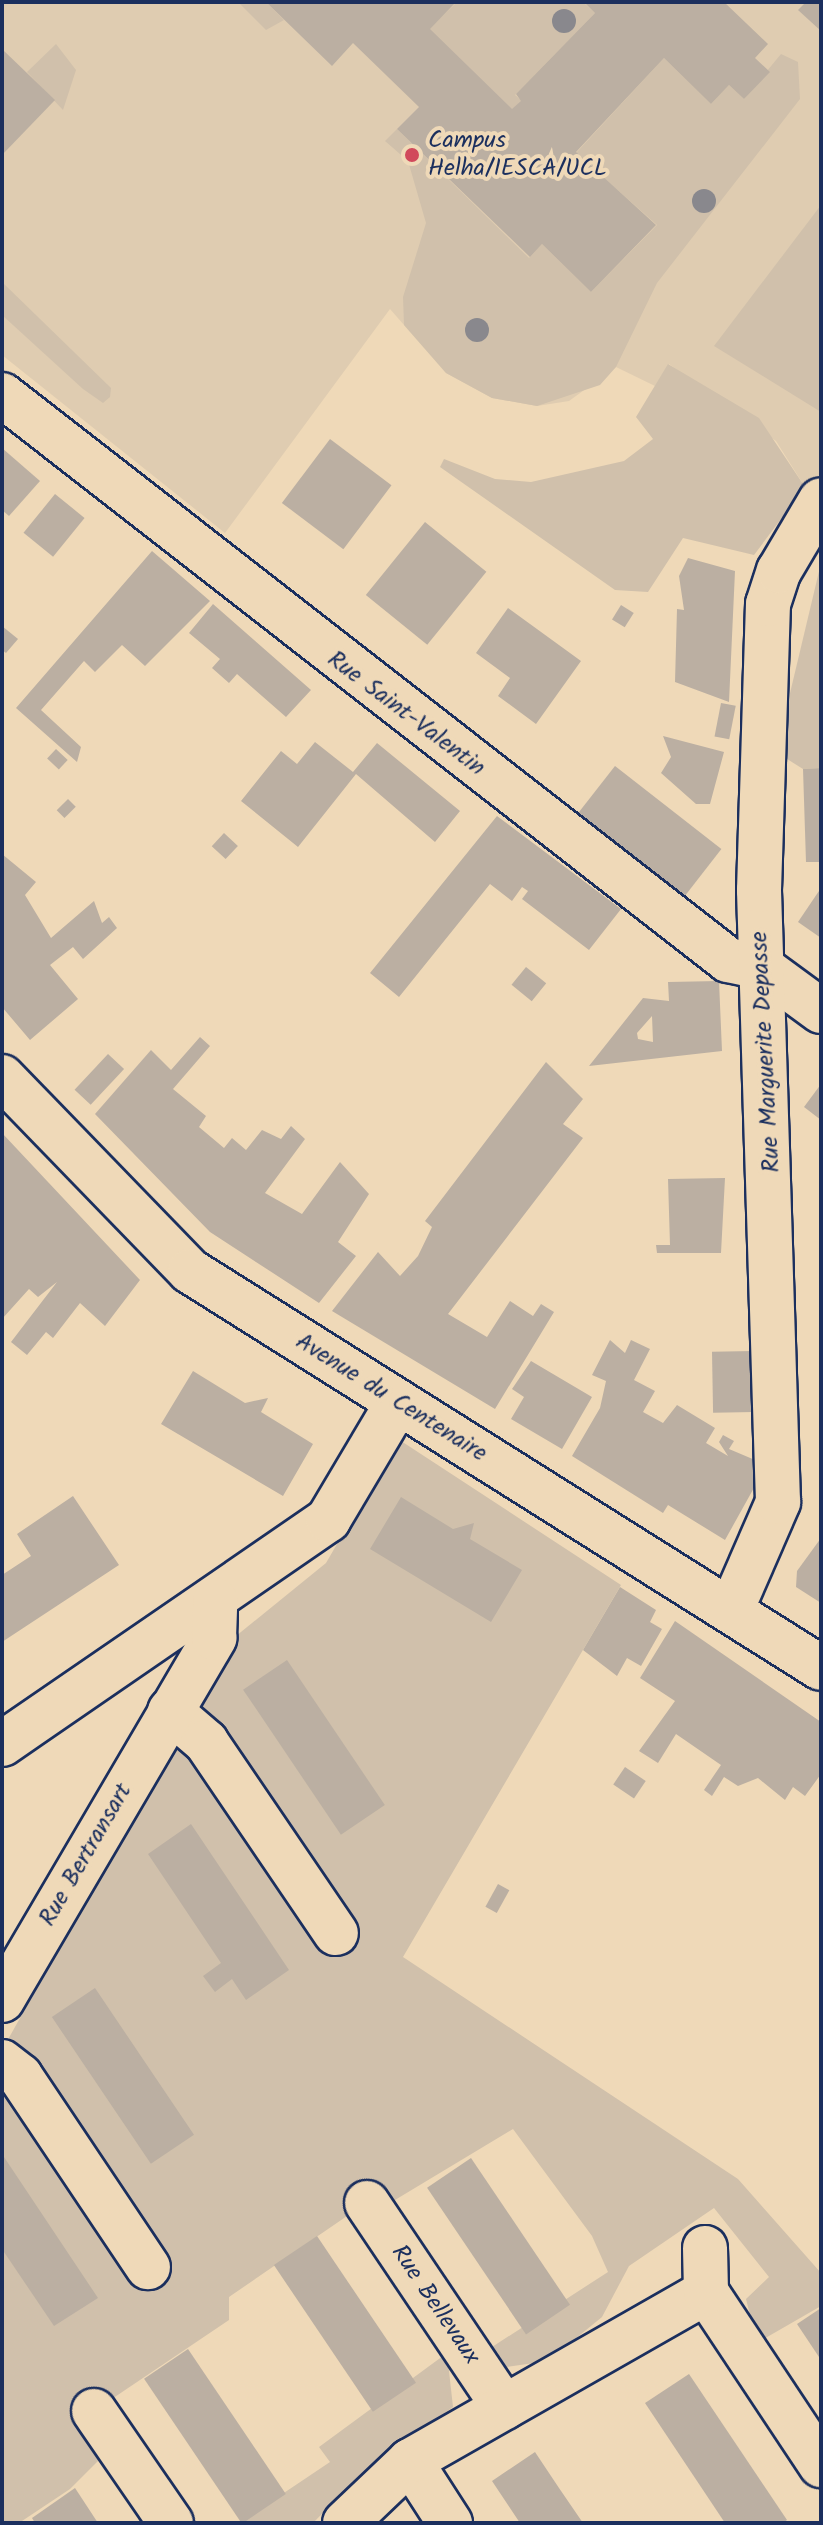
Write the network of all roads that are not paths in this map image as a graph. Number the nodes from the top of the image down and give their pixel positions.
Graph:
1 (2, 395) edge
2 (821, 500) edge
3 (761, 967) junction
4 (821, 1011) edge
5 (2, 1077) edge
6 (398, 1402) junction
7 (215, 1600) junction
8 (732, 1608) junction
9 (821, 1668) edge
10 (170, 1711) junction
11 (2, 1744) edge
12 (336, 1933) dead end
13 (2, 2000) edge
14 (2, 2062) edge
15 (367, 2203) dead end
16 (705, 2248) dead end
17 (148, 2267) dead end
18 (706, 2292) junction
19 (504, 2407) junction
20 (94, 2411) dead end
21 (410, 2461) junction
22 (821, 2465) edge
23 (171, 2523) edge
24 (345, 2523) edge
25 (450, 2523) edge

1 - 3 street, Rue Saint-Valentin
2 - 3 street, Rue Marguerite Depasse
3 - 4 street, Rue Saint-Valentin
3 - 8 street, Rue Marguerite Depasse
5 - 6 street, Avenue du Centenaire
6 - 7 street
6 - 8 street, Avenue du Centenaire
7 - 10 street, Rue Bertransart
7 - 11 street
8 - 9 street, Avenue du Centenaire
10 - 12 street
10 - 13 street, Rue Bertransart
14 - 17 street
15 - 19 street, Rue Bellevaux
16 - 18 street
18 - 19 street
18 - 22 street
19 - 21 street
20 - 23 street
21 - 24 street
21 - 25 street

